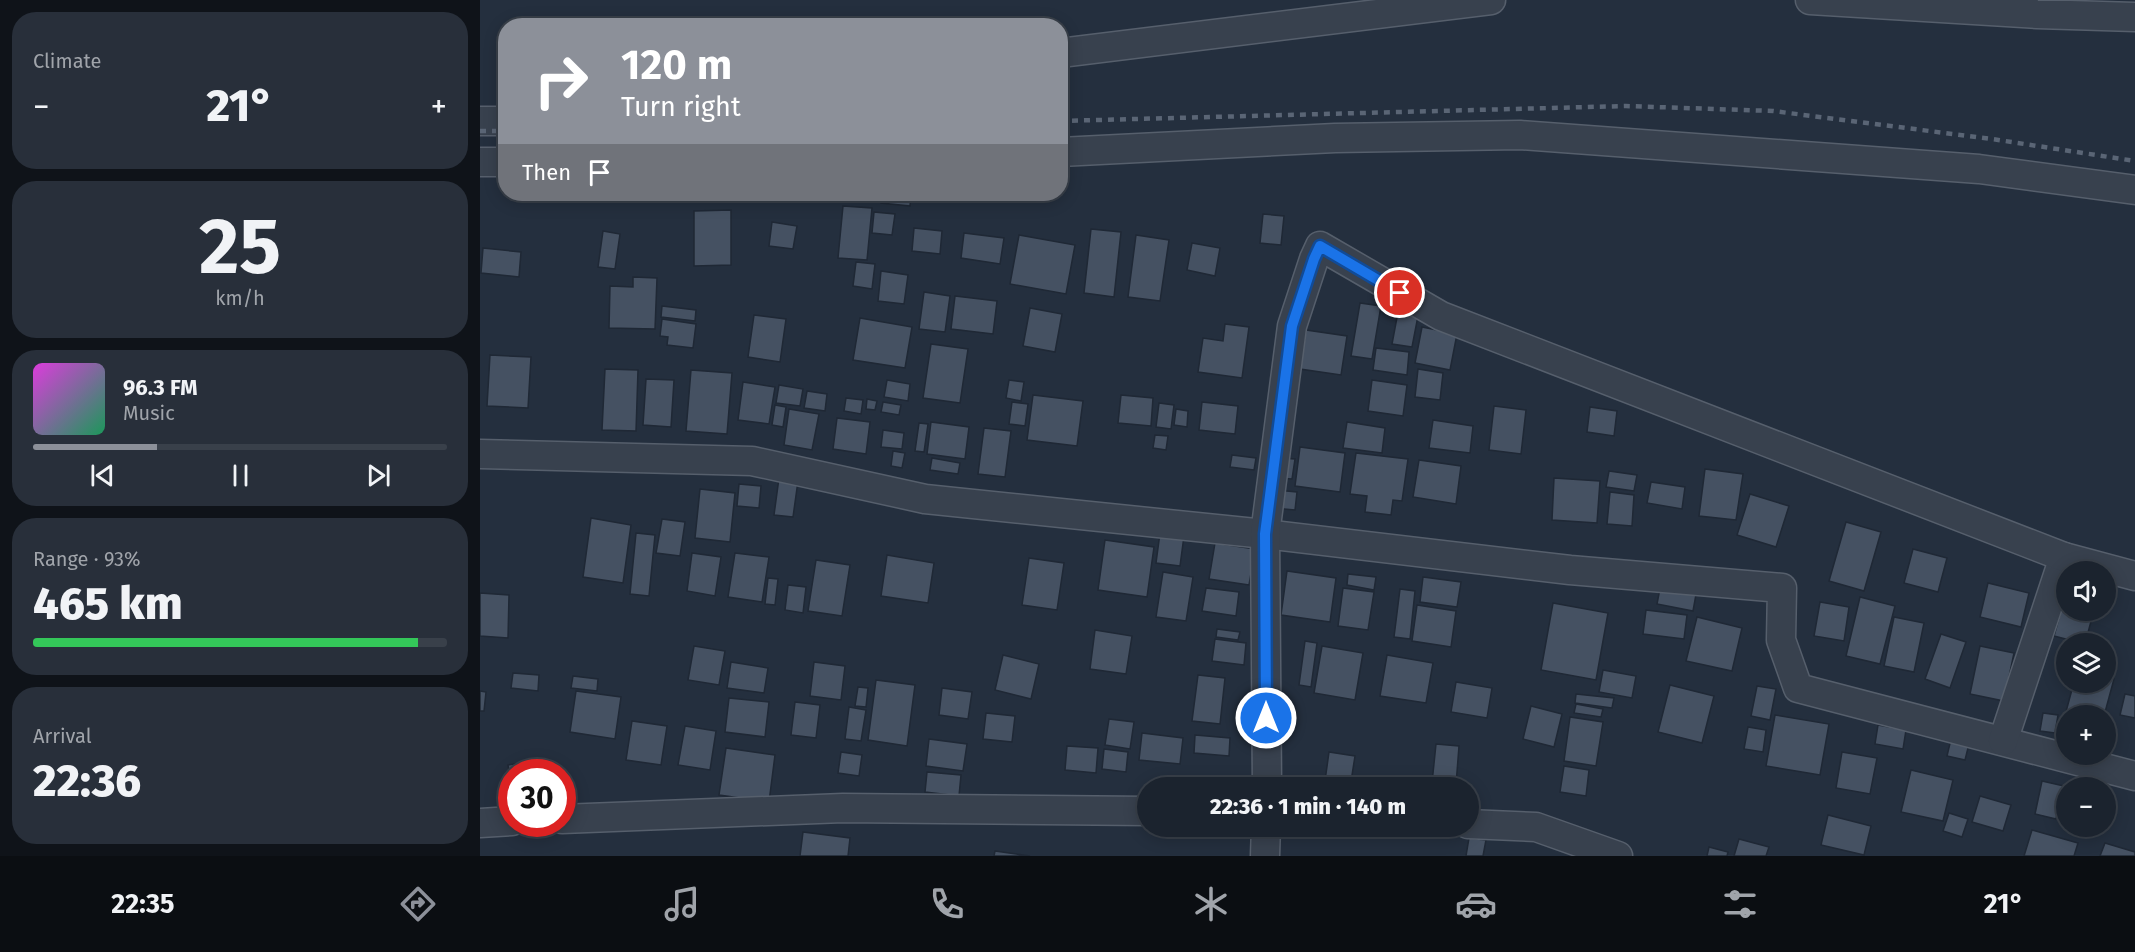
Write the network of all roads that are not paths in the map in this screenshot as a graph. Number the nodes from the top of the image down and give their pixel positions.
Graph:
1 (1491, 0) edge
2 (1809, 0) edge
3 (2135, 17) edge
4 (1068, 52) edge
5 (480, 121) edge
6 (498, 121) edge
7 (1068, 152) edge
8 (480, 162) edge
9 (498, 162) edge
10 (2135, 190) edge
11 (480, 454) edge
12 (1265, 534) junction
13 (2064, 557) junction
14 (2135, 576) edge
15 (2003, 741) junction
16 (2135, 776) edge
17 (1267, 777) edge
18 (1137, 811) edge
19 (576, 818) edge
20 (498, 822) edge
21 (480, 823) edge
22 (1479, 824) edge
23 (1265, 837) edge
24 (1264, 856) edge
25 (1618, 856) edge

1 - 4 street
2 - 3 street
5 - 6 street
7 - 10 street
8 - 9 street
11 - 12 street
12 - 13 street
12 - 15 street
12 - 17 street
13 - 14 street
13 - 15 street
15 - 16 street
18 - 19 street
20 - 21 street
22 - 25 street
23 - 24 street

